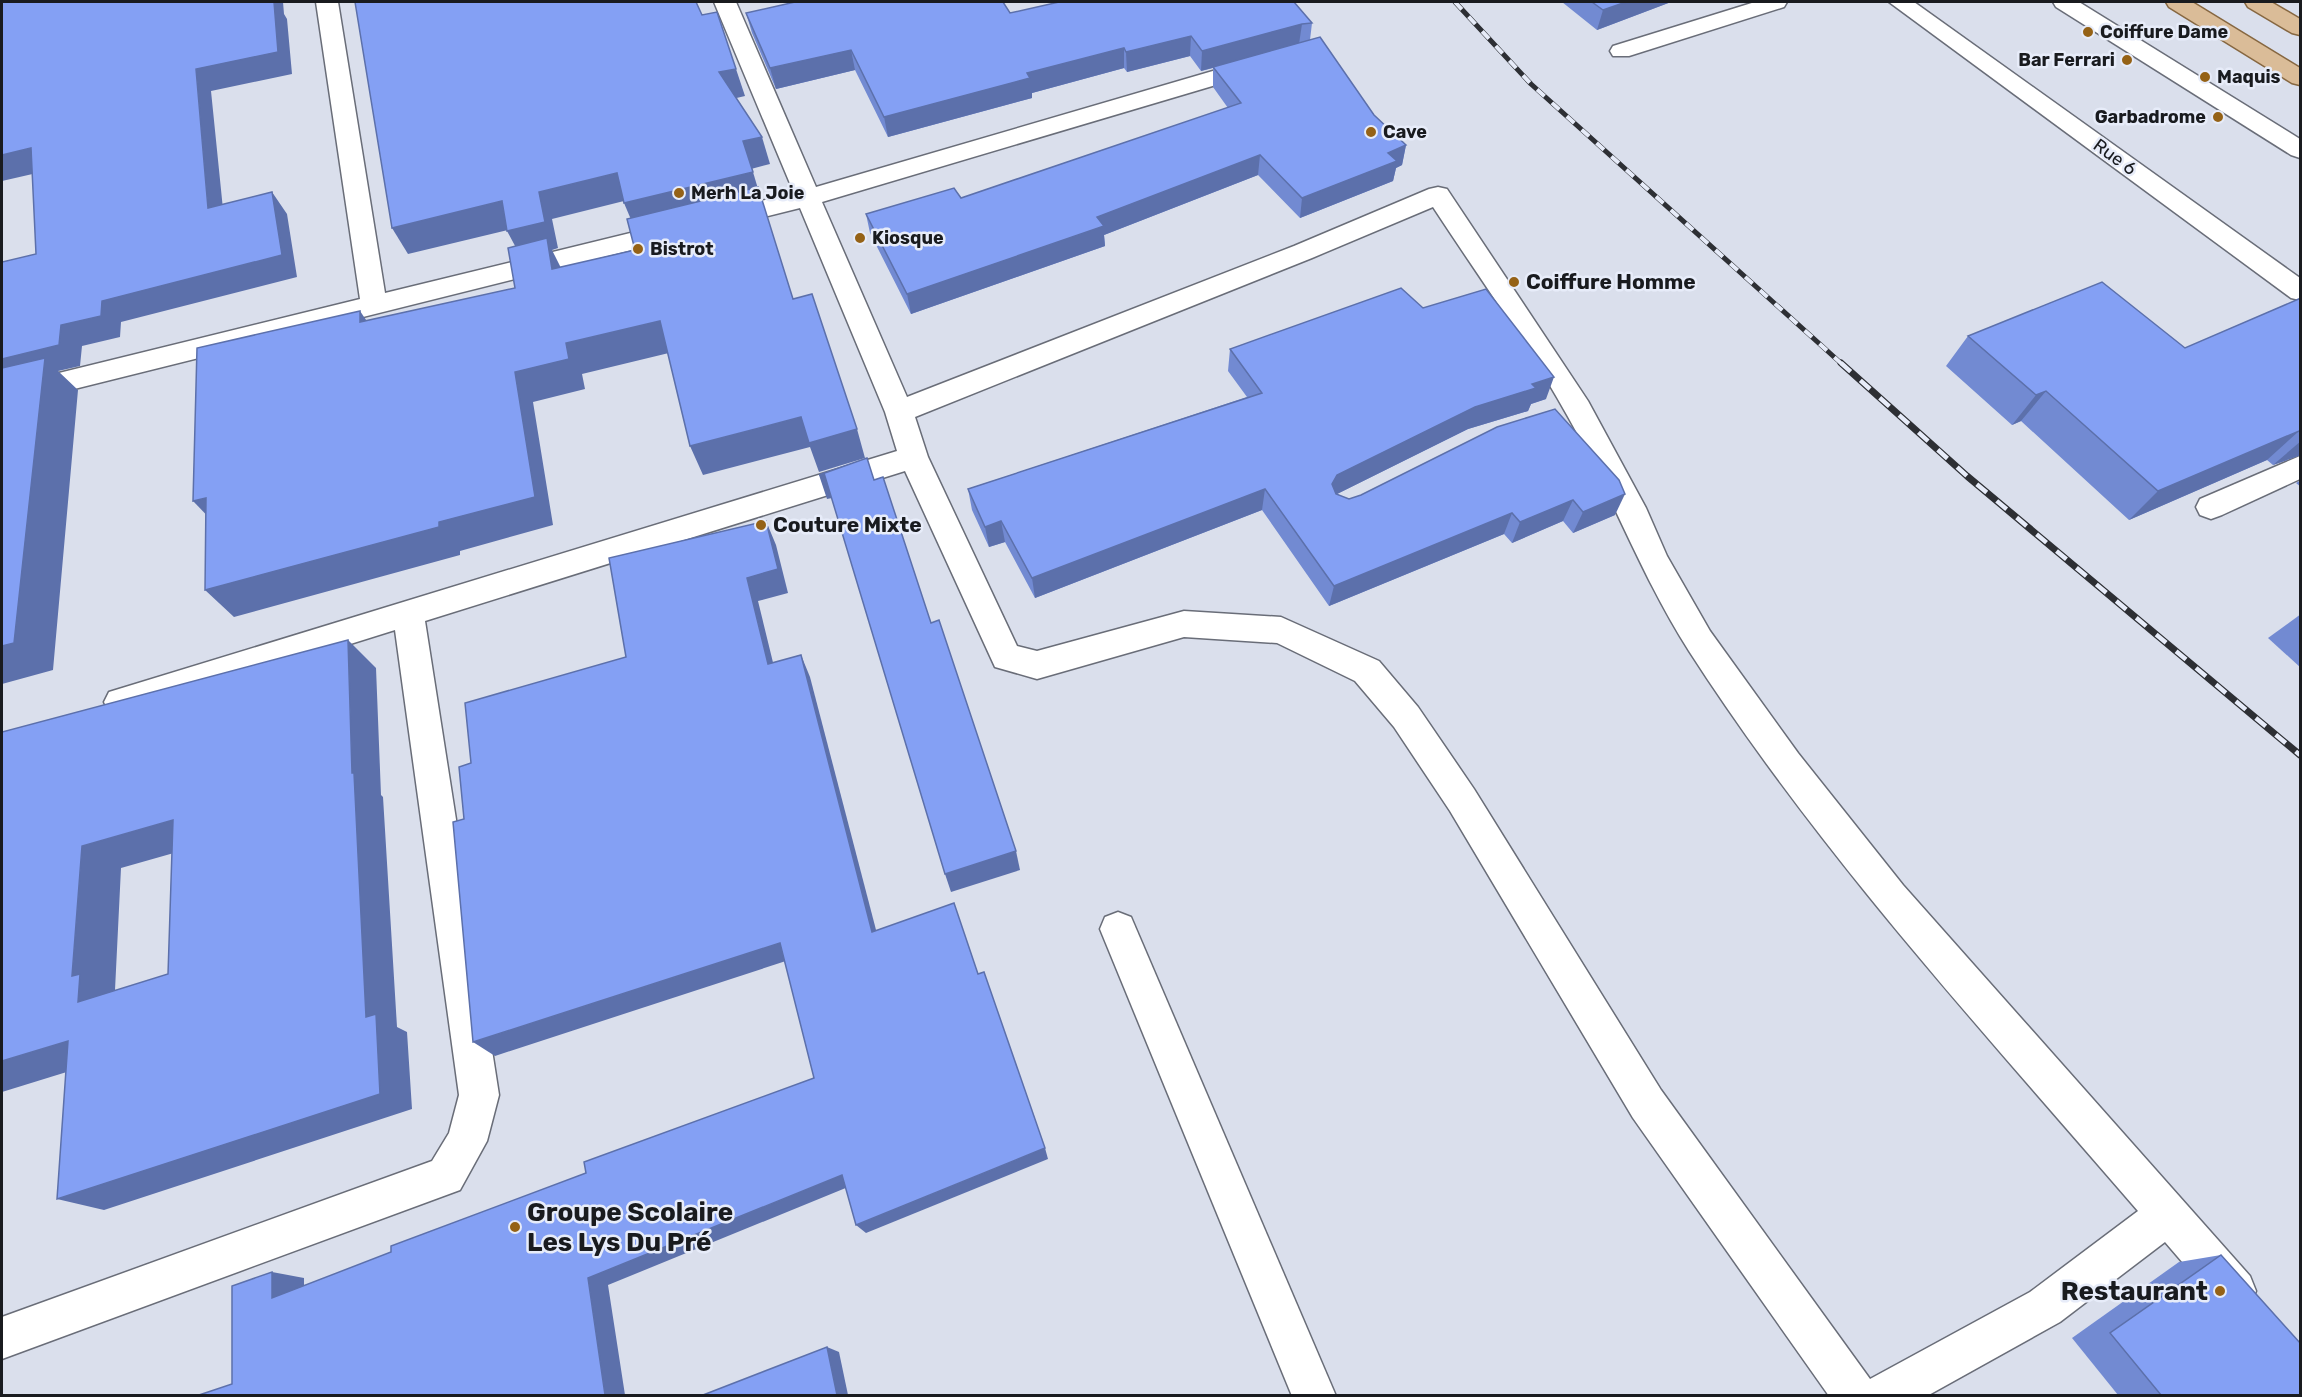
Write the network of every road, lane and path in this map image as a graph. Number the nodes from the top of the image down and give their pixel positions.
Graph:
1 (327, 2) edge
2 (725, 2) edge
3 (1776, 2) edge
4 (1900, 2) edge
5 (2064, 2) edge
6 (2177, 2) edge
7 (2256, 2) edge
8 (2301, 28) edge
9 (1621, 51) dead end
10 (1275, 61) edge
11 (2301, 78) edge
12 (2301, 150) edge
13 (807, 198) junction
14 (2301, 291) edge
15 (374, 305) junction
16 (2, 397) edge
17 (898, 412) junction
18 (913, 457) junction
19 (2301, 467) edge
20 (2211, 507) dead end
21 (408, 613) junction
22 (92, 711) edge
23 (1118, 929) dead end
24 (2166, 1215) junction
25 (2253, 1311) edge
26 (2, 1338) edge
27 (1314, 1395) edge
28 (1856, 1395) edge
29 (1882, 1395) edge

1 - 15 street
2 - 13 street
3 - 9 street
4 - 14 street, Rue 6
5 - 12 street
6 - 11 main road
7 - 8 main road
10 - 13 street
13 - 15 street
13 - 17 street
15 - 16 street
17 - 18 street
17 - 24 street
18 - 21 street
18 - 28 street
19 - 20 street
21 - 22 street
21 - 26 street
23 - 27 street
24 - 25 street
24 - 29 street

